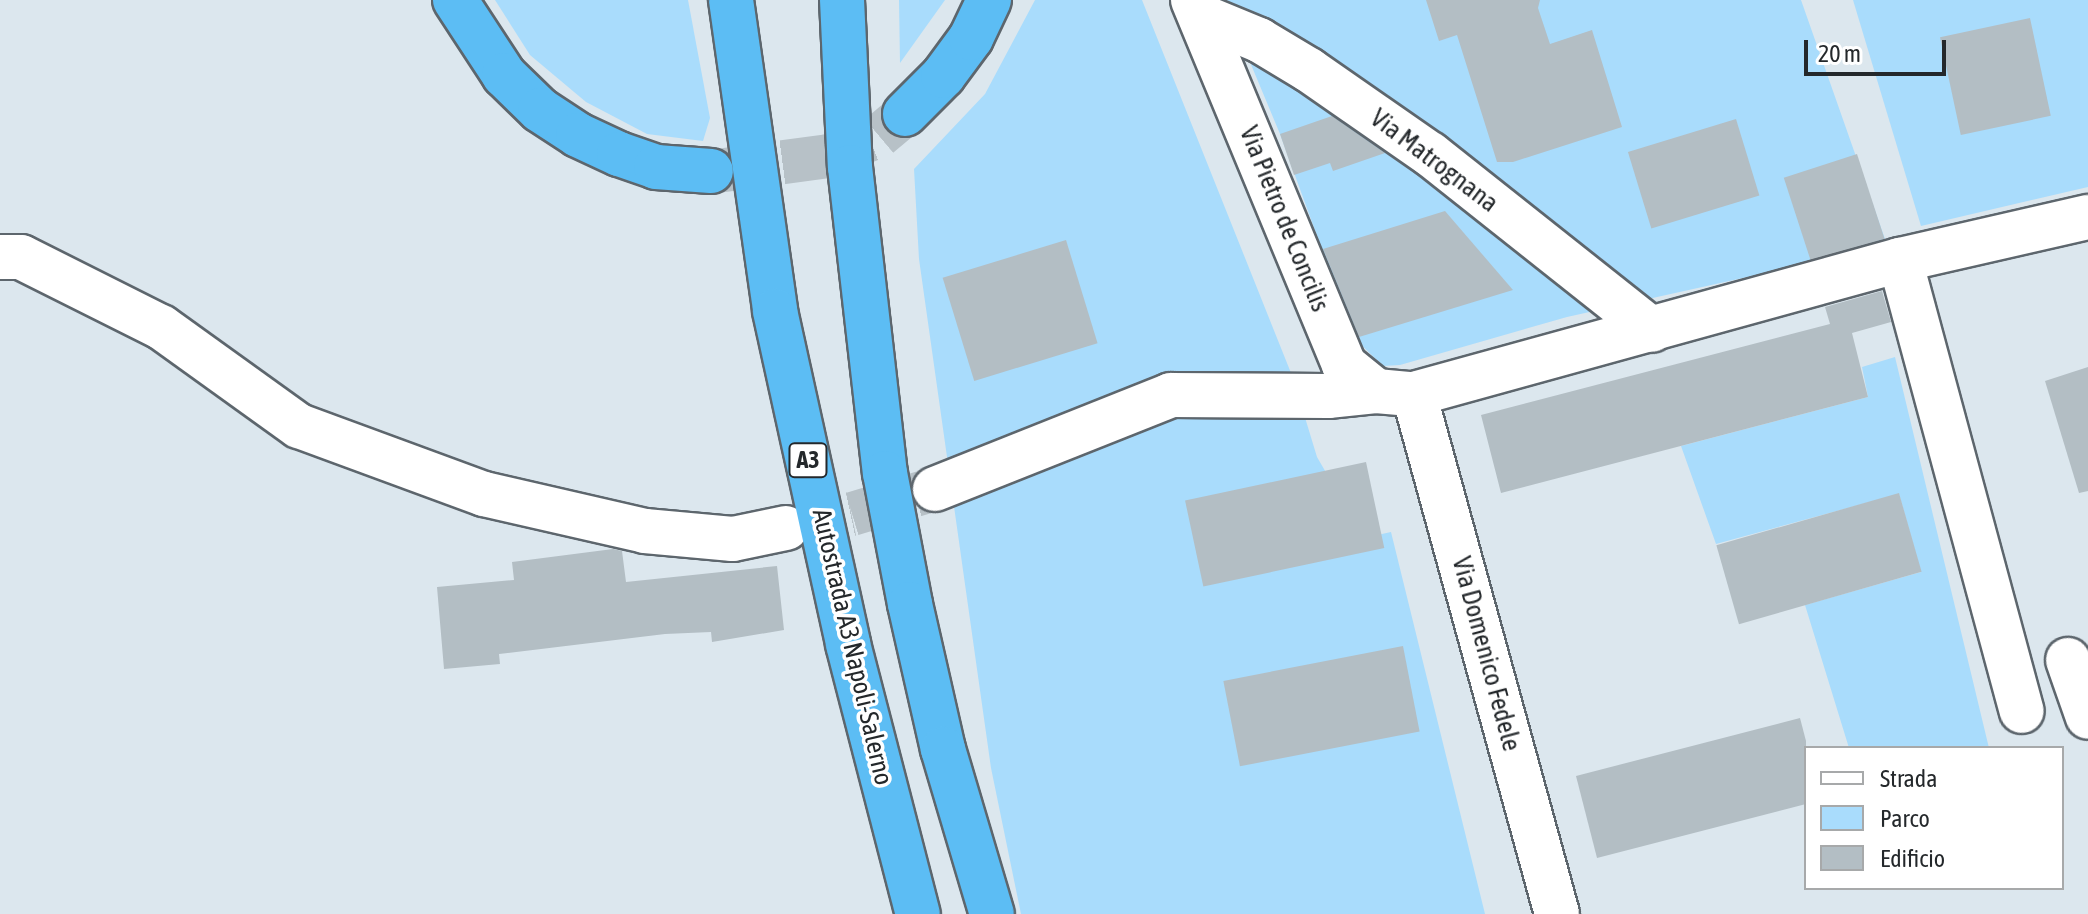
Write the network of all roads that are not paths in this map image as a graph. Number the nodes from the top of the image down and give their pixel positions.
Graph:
1 (455, 0) edge
2 (731, 0) edge
3 (842, 0) edge
4 (989, 0) edge
5 (1197, 8) edge
6 (905, 114) tunnel mouth
7 (711, 171) tunnel mouth
8 (2088, 217) edge
9 (0, 257) edge
10 (1900, 260) junction
11 (1652, 330) junction
12 (1395, 393) junction
13 (935, 489) tunnel mouth
14 (786, 528) tunnel mouth
15 (2068, 660) dead end
16 (2022, 711) dead end
17 (2088, 717) edge
18 (918, 914) edge
19 (992, 914) edge
20 (1557, 914) edge

1 - 7 highway
2 - 18 highway, Autostrada A3 Napoli-Salerno / A3
3 - 19 highway
4 - 6 highway
5 - 11 street, Via Matrognana
5 - 12 street, Via Pietro de Concilis
8 - 10 street
9 - 14 street
10 - 11 street
10 - 16 street
11 - 12 street
12 - 13 street
12 - 20 street, Via Domenico Fedele
15 - 17 street

